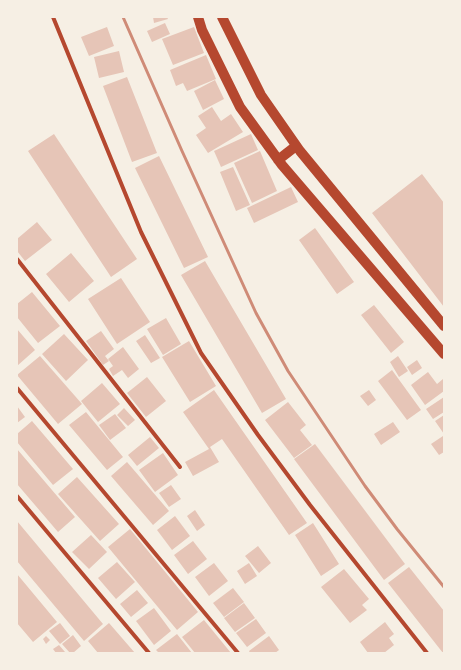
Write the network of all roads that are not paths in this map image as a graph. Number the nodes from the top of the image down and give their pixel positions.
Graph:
1 (53, 17) edge
2 (198, 17) edge
3 (222, 17) edge
4 (296, 146) junction
5 (278, 160) junction
6 (17, 259) edge
7 (444, 326) edge
8 (443, 351) edge
9 (17, 388) edge
10 (180, 467) dead end
11 (17, 496) edge
12 (149, 653) edge
13 (238, 653) edge
14 (427, 653) edge

1 - 14 street
2 - 5 main road
3 - 4 main road
4 - 5 main road
4 - 7 main road
5 - 8 main road
6 - 10 street
9 - 13 street
11 - 12 street

